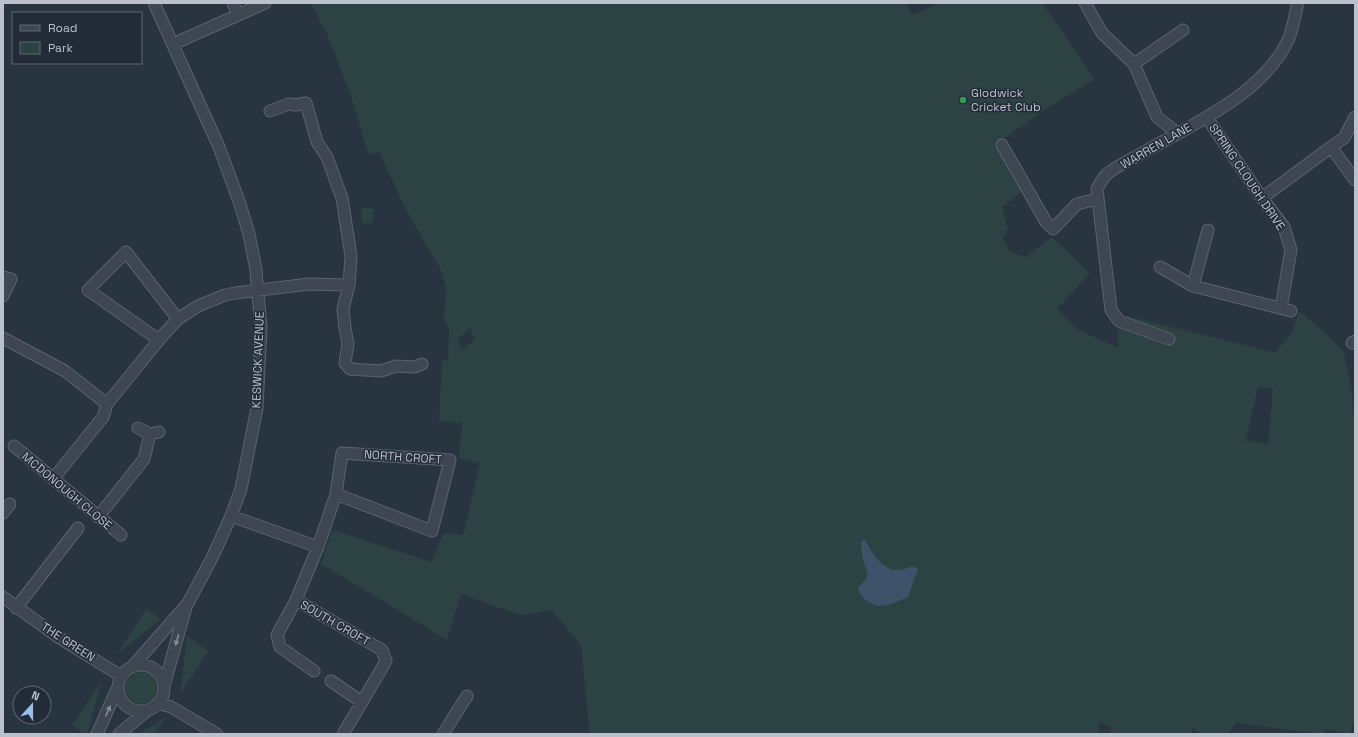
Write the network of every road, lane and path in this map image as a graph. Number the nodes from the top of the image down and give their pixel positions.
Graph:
1 (154, 3) edge
2 (233, 3) edge
3 (265, 3) edge
4 (1085, 3) edge
5 (1298, 3) edge
6 (238, 15) junction
7 (1183, 30) dead end
8 (173, 44) junction
9 (1134, 64) junction
10 (270, 111) dead end
11 (1355, 117) edge
12 (1207, 118) junction
13 (1177, 133) junction
14 (1002, 145) dead end
15 (1331, 147) junction
16 (1355, 180) edge
17 (1262, 198) junction
18 (1097, 199) junction
19 (1208, 230) dead end
20 (1160, 267) dead end
21 (3, 277) edge
22 (349, 285) junction
23 (1193, 286) junction
24 (258, 291) junction
25 (3, 296) edge
26 (178, 319) junction
27 (3, 338) edge
28 (1169, 339) dead end
29 (159, 340) junction
30 (422, 364) dead end
31 (107, 404) junction
32 (138, 428) dead end
33 (14, 446) dead end
34 (53, 479) junction
35 (336, 494) junction
36 (98, 516) junction
37 (231, 516) junction
38 (78, 528) dead end
39 (121, 535) dead end
40 (318, 547) junction
41 (3, 597) edge
42 (296, 600) junction
43 (188, 603) junction
44 (16, 608) junction
45 (132, 667) junction
46 (314, 671) dead end
47 (121, 676) junction
48 (331, 681) dead end
49 (164, 686) junction
50 (118, 687) junction
51 (466, 696) dead end
52 (362, 702) junction
53 (158, 703) junction
54 (149, 710) junction
55 (98, 734) edge
56 (119, 734) edge
57 (217, 734) edge
58 (343, 734) edge
59 (443, 734) edge

1 - 8 street, KESWICK AVENUE
2 - 6 street
3 - 6 street
4 - 9 street
5 - 12 street, WARREN LANE
6 - 8 street
7 - 9 street
8 - 24 street, KESWICK AVENUE
9 - 13 street
10 - 22 street
11 - 15 street
12 - 13 street, WARREN LANE
12 - 17 street, SPRING CLOUGH DRIVE
13 - 18 street, WARREN LANE
14 - 18 street
15 - 16 street
15 - 17 street
17 - 23 street, SPRING CLOUGH DRIVE
18 - 28 street, WARREN LANE
19 - 23 street
20 - 23 street
21 - 25 street
22 - 24 street
22 - 30 street
24 - 26 street
24 - 37 street, KESWICK AVENUE
26 - 29 street
26 - 29 street
27 - 31 street
29 - 31 street
31 - 34 street
32 - 36 street
33 - 34 street, MCDONOUGH CLOSE
34 - 36 street, MCDONOUGH CLOSE
35 - 35 street, NORTH CROFT
35 - 40 street, NORTH CROFT
36 - 39 street, MCDONOUGH CLOSE
37 - 40 street
37 - 43 street, KESWICK AVENUE
38 - 44 street
40 - 42 street, NORTH CROFT
41 - 44 street, THE GREEN
42 - 46 street, SOUTH CROFT
42 - 52 street, SOUTH CROFT
43 - 45 street
43 -> 49 street
44 - 47 street, THE GREEN
45 - 47 street
45 - 49 street
47 - 50 street
48 - 52 street
49 - 53 street
50 - 54 street
55 -> 50 street
51 - 59 street
52 - 58 street, SOUTH CROFT
53 - 54 street
53 - 57 street
54 - 56 street

